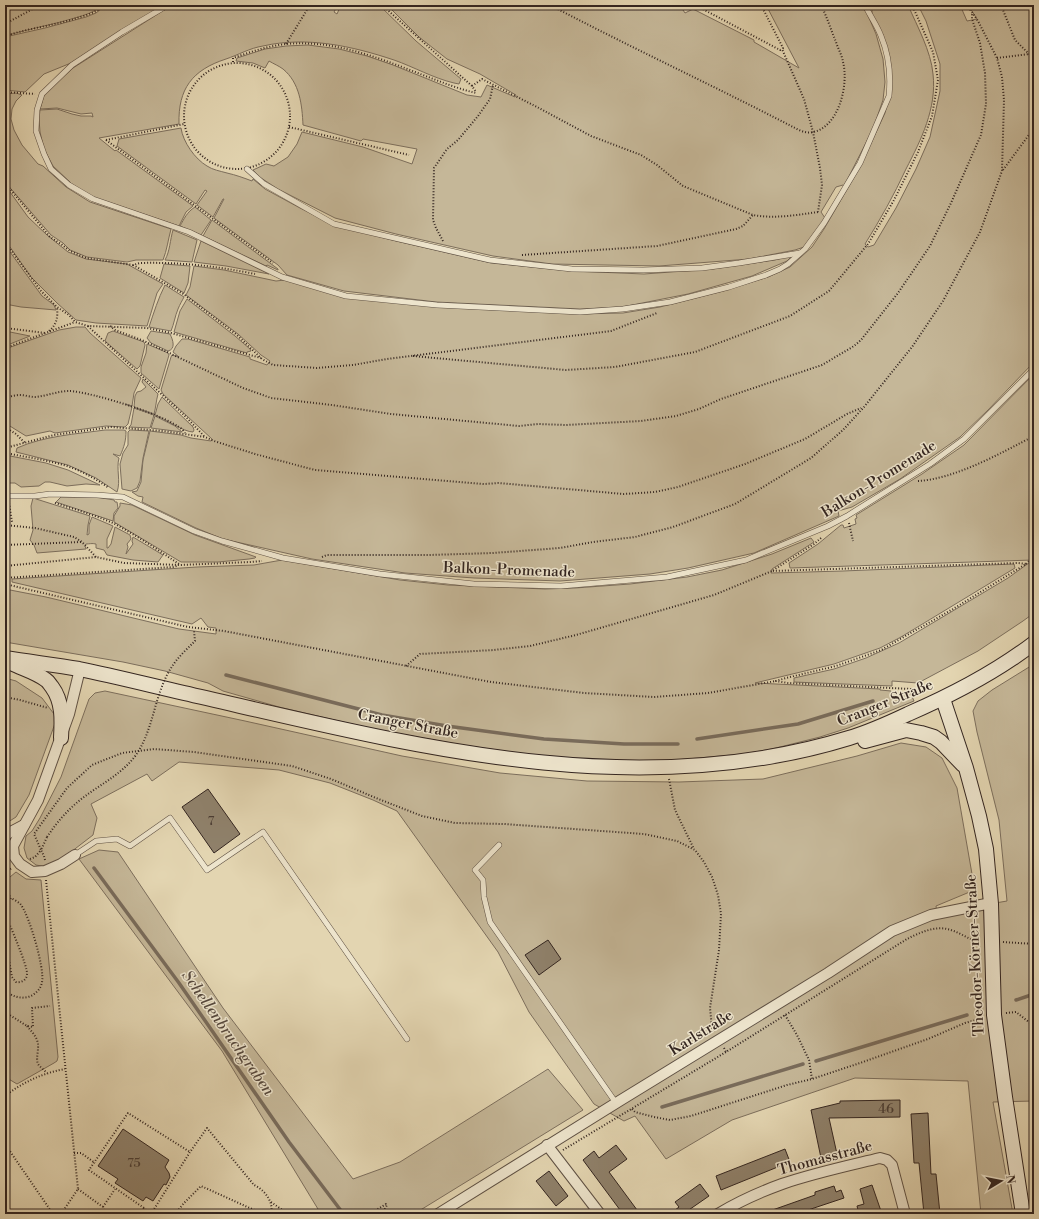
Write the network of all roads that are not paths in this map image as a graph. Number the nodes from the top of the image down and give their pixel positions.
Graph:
1 (168, 5) edge
2 (865, 5) edge
3 (247, 168) road end
4 (800, 253) junction
5 (1034, 369) edge
6 (7, 497) edge
7 (1034, 643) edge
8 (5, 658) edge
9 (5, 661) edge
10 (80, 669) junction
11 (943, 699) junction
12 (61, 738) junction
13 (736, 762) junction
14 (966, 768) junction
15 (24, 825) junction
16 (5, 835) edge
17 (499, 845) dead end
18 (75, 855) joint
19 (991, 903) junction
20 (407, 1039) dead end
21 (616, 1103) junction
22 (547, 1145) junction
23 (438, 1214) edge
24 (600, 1214) edge
25 (718, 1214) edge
26 (905, 1214) edge
27 (1023, 1214) edge

1 - 4 lane
2 - 4 lane
3 - 4 lane
5 - 6 lane, Balkon-Promenade
7 - 11 main road, Cranger Straße
8 - 10 main road, Cranger Straße
9 - 12 main road
10 - 12 street
10 - 13 main road, Cranger Straße
11 - 13 main road, Cranger Straße
11 - 14 main road, Theodor-Körner-Straße
12 - 15 street
13 - 14 main road, Cranger Straße
14 - 19 main road, Theodor-Körner-Straße
15 - 16 street
15 - 18 street
17 - 21 lane
18 - 20 lane
19 - 21 street, Karlstraße
19 - 27 main road, Theodor-Körner-Straße
21 - 22 street, Karlstraße
22 - 23 street, Karlstraße
22 - 24 street
25 - 26 street, Thomasstraße

